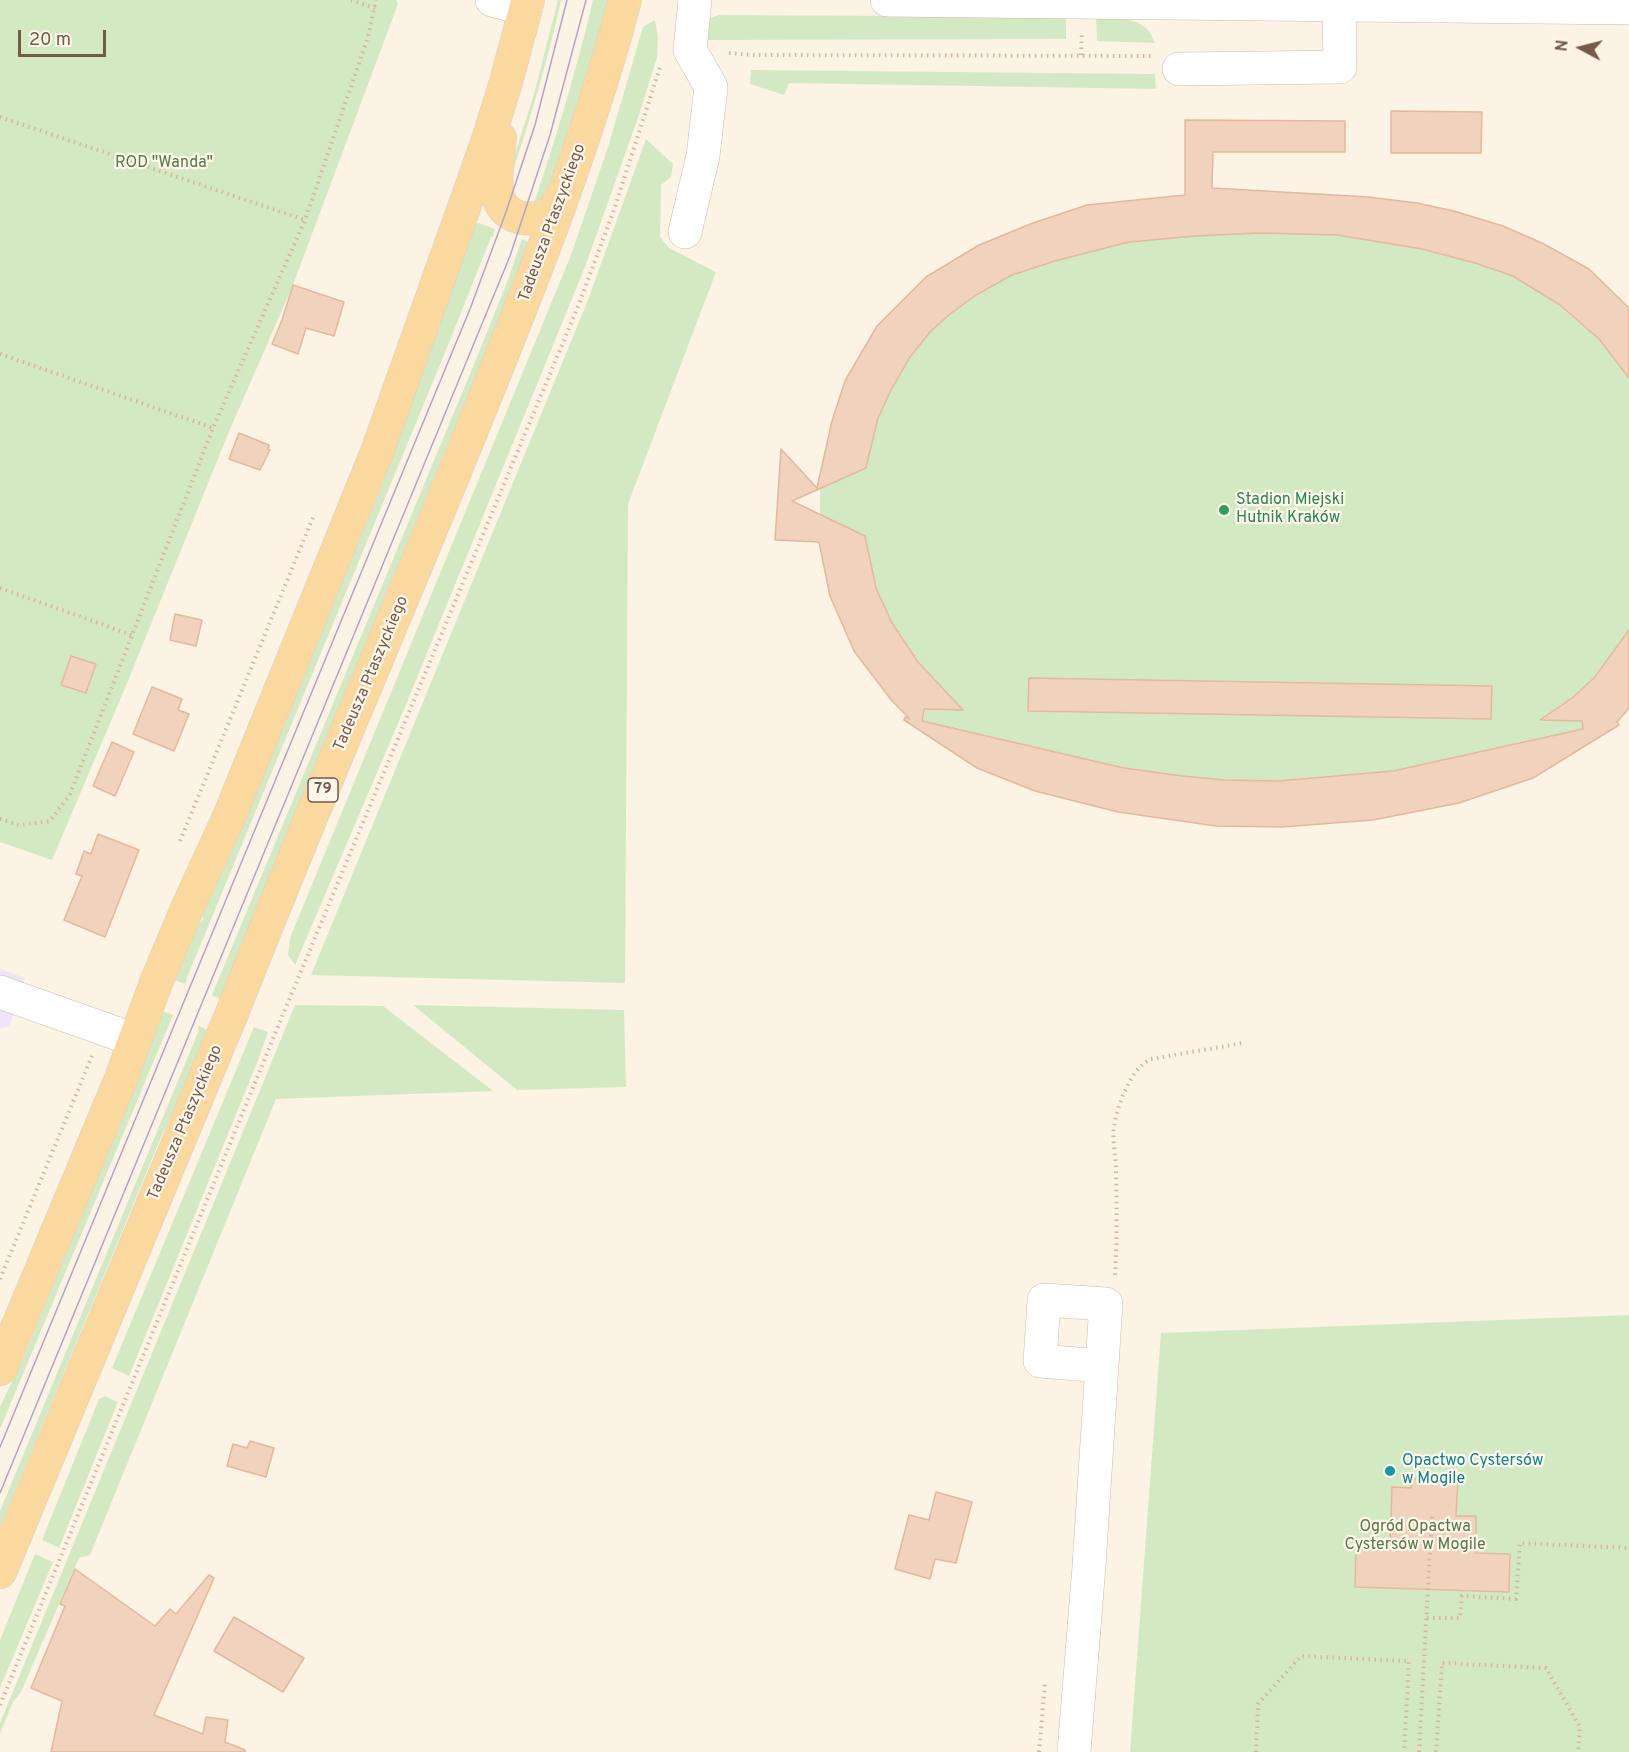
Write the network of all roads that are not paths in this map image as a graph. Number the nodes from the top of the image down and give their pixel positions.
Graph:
1 (492, 0) edge
2 (625, 0) edge
3 (695, 0) edge
4 (887, 0) edge
5 (1083, 1) edge
6 (1213, 2) edge
7 (1331, 3) edge
8 (526, 4) edge
9 (1629, 8) edge
10 (1167, 62) road end
11 (506, 82) junction
12 (567, 186) junction
13 (685, 232) dead end
14 (0, 992) edge
15 (135, 1040) junction
16 (1102, 1366) junction
17 (0, 1369) edge
18 (0, 1572) edge
19 (1074, 1752) edge

1 - 8 lane
2 - 12 main road, Tadeusza Ptaszyckiego / 79
3 - 13 lane
4 - 5 lane
5 - 6 lane
6 - 7 lane
7 - 9 lane
7 - 10 lane
8 - 11 main road
11 - 12 main road
11 - 15 main road
12 - 18 main road, Tadeusza Ptaszyckiego / 79
14 - 15 lane
15 - 17 main road
16 - 16 lane
16 - 19 lane

